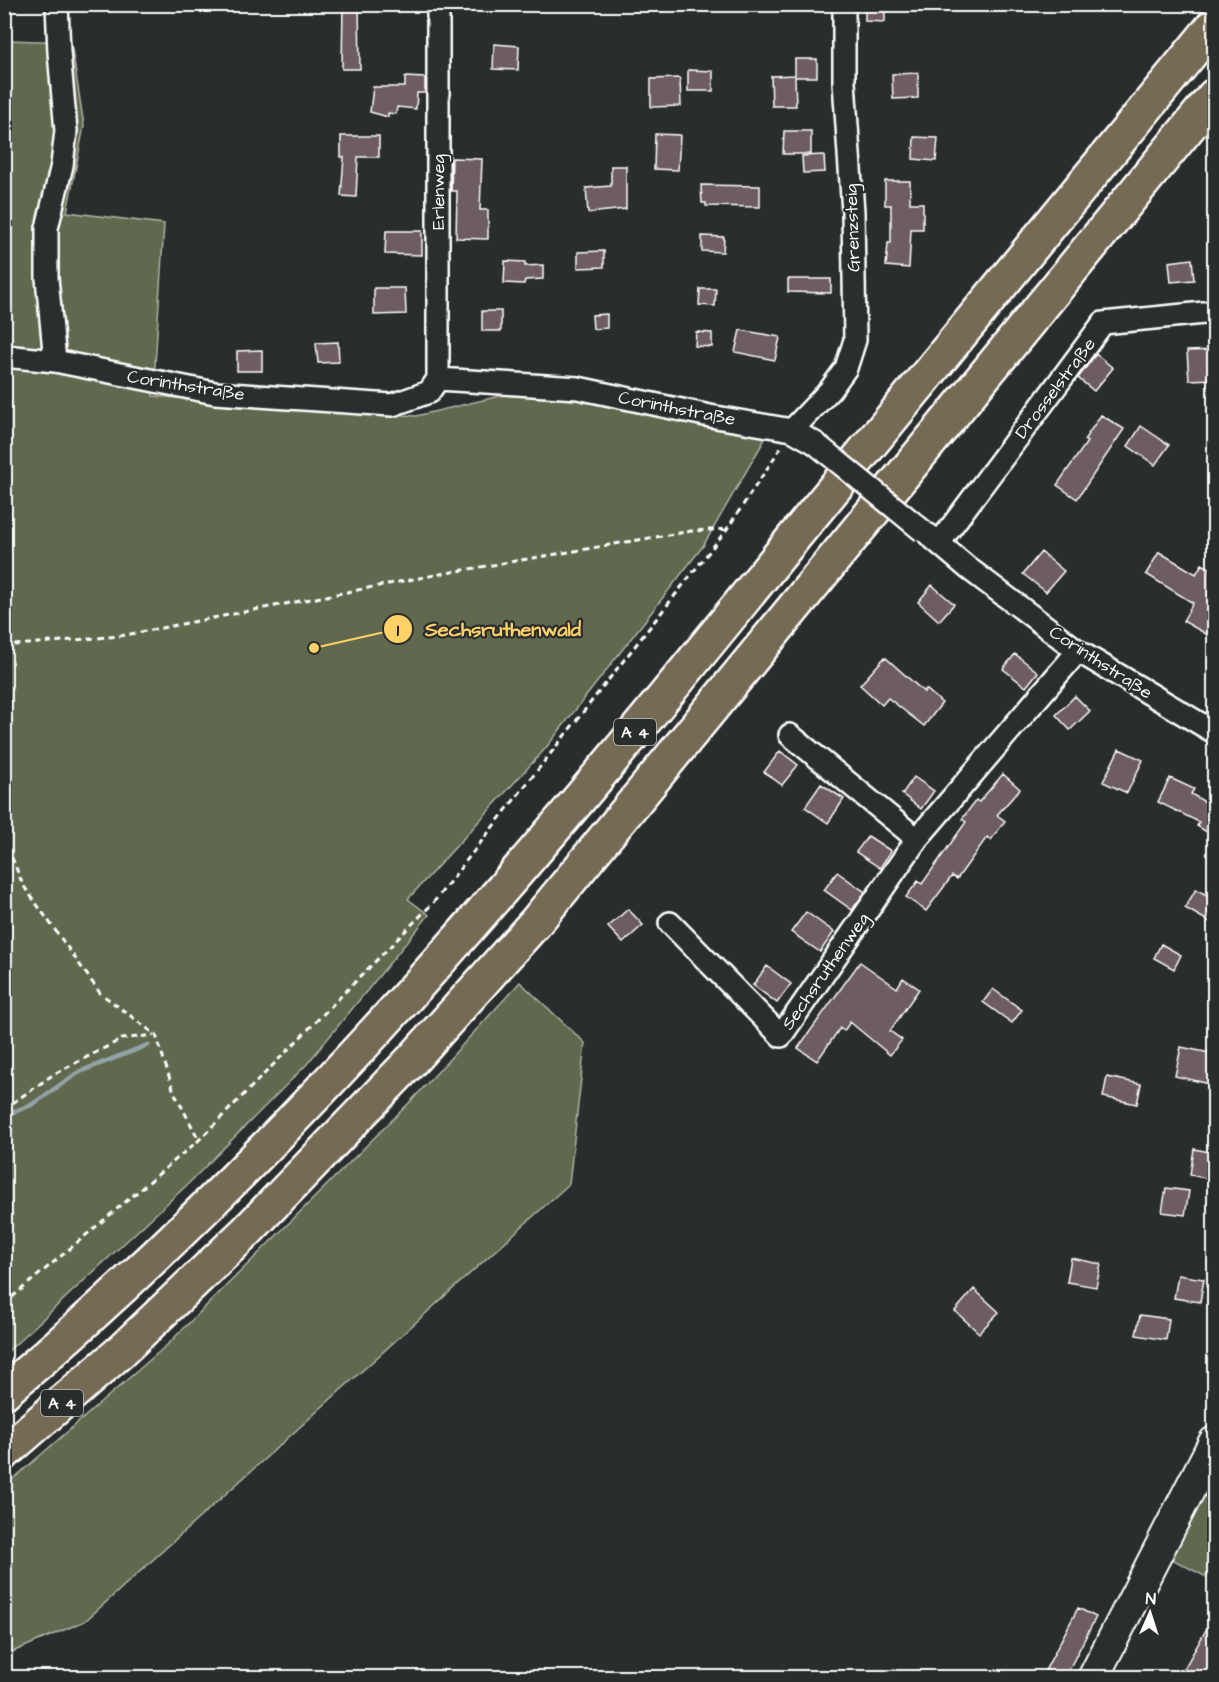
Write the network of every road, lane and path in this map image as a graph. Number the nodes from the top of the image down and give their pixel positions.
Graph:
1 (57, 4) edge
2 (438, 4) edge
3 (844, 4) edge
4 (1215, 25) edge
5 (1215, 96) edge
6 (1215, 312) edge
7 (4, 356) edge
8 (55, 361) junction
9 (438, 379) junction
10 (792, 430) junction
11 (727, 529) junction
12 (931, 536) junction
13 (4, 646) edge
14 (1078, 651) junction
15 (1215, 732) edge
16 (790, 735) dead end
17 (4, 838) edge
18 (917, 839) junction
19 (670, 923) dead end
20 (156, 1035) junction
21 (4, 1109) edge
22 (199, 1140) junction
23 (4, 1304) edge
24 (4, 1392) edge
25 (1215, 1442) edge
26 (4, 1453) edge
27 (1093, 1677) edge

1 - 8 street
2 - 9 street, Erlenweg
3 - 10 street, Grenzsteig
4 - 24 highway, A 4
5 - 26 highway, A 4
6 - 12 street, Drosselstraße
7 - 8 street, Corinthstraße
8 - 9 street, Corinthstraße
9 - 10 street, Corinthstraße
10 - 11 path
10 - 12 street, Corinthstraße, bridge
11 - 13 path
11 - 22 path
12 - 14 street, Corinthstraße
14 - 15 street, Corinthstraße
14 - 18 street, Sechsruthenweg
16 - 18 street
17 - 20 path
18 - 19 street, Sechsruthenweg
20 - 21 path
20 - 22 path
22 - 23 path
25 - 27 street

